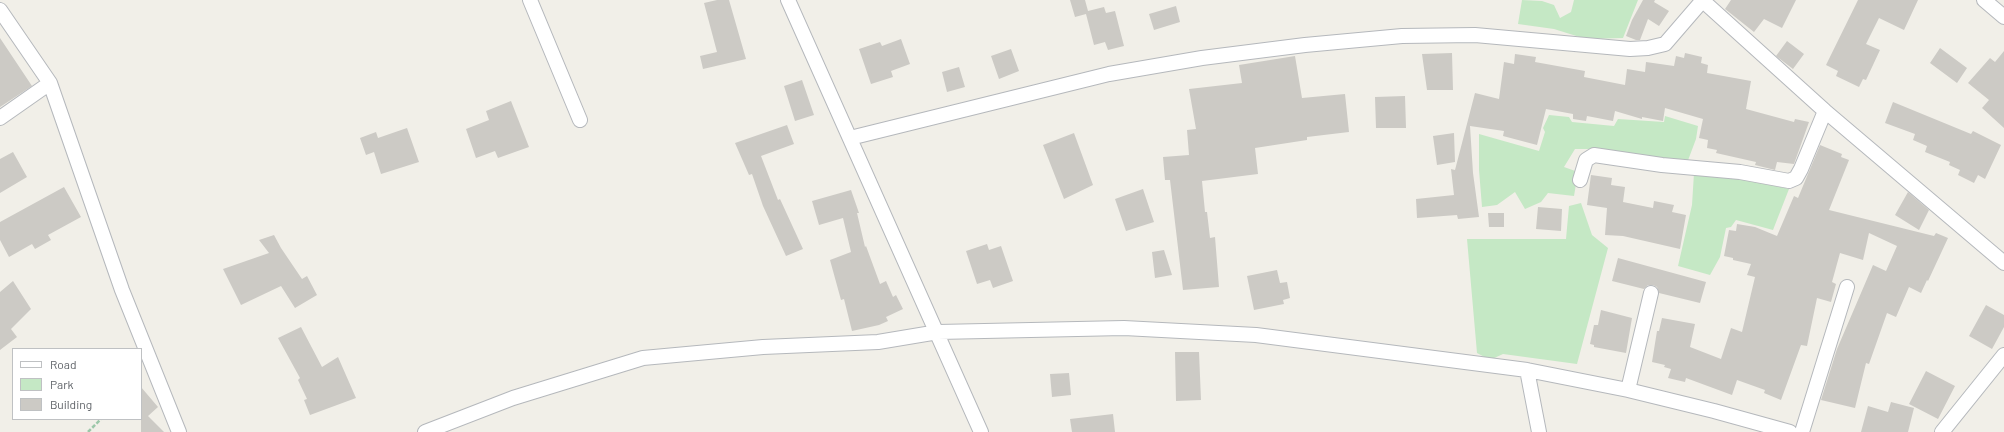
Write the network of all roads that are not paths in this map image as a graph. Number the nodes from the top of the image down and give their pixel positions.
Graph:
1 (530, 0) edge
2 (788, 0) edge
3 (1702, 0) edge
4 (1984, 0) edge
5 (0, 10) edge
6 (2004, 17) edge
7 (50, 83) junction
8 (1825, 111) junction
9 (0, 118) edge
10 (580, 120) dead end
11 (850, 138) junction
12 (1580, 180) dead end
13 (2004, 263) edge
14 (1847, 287) dead end
15 (1651, 293) dead end
16 (938, 332) junction
17 (2004, 355) edge
18 (1527, 370) junction
19 (1628, 390) junction
20 (179, 432) edge
21 (425, 432) edge
22 (981, 432) edge
23 (1539, 432) edge
24 (1790, 432) edge
25 (1802, 432) edge
26 (1942, 432) edge

1 - 10 street
2 - 11 street
3 - 8 street
3 - 11 street
4 - 6 street
5 - 7 street
7 - 9 street
7 - 20 street
8 - 12 street
8 - 13 street
11 - 16 street
14 - 25 street
15 - 19 street
16 - 18 street
16 - 21 street
16 - 22 street
17 - 26 street
18 - 19 street
18 - 23 street
19 - 24 street

